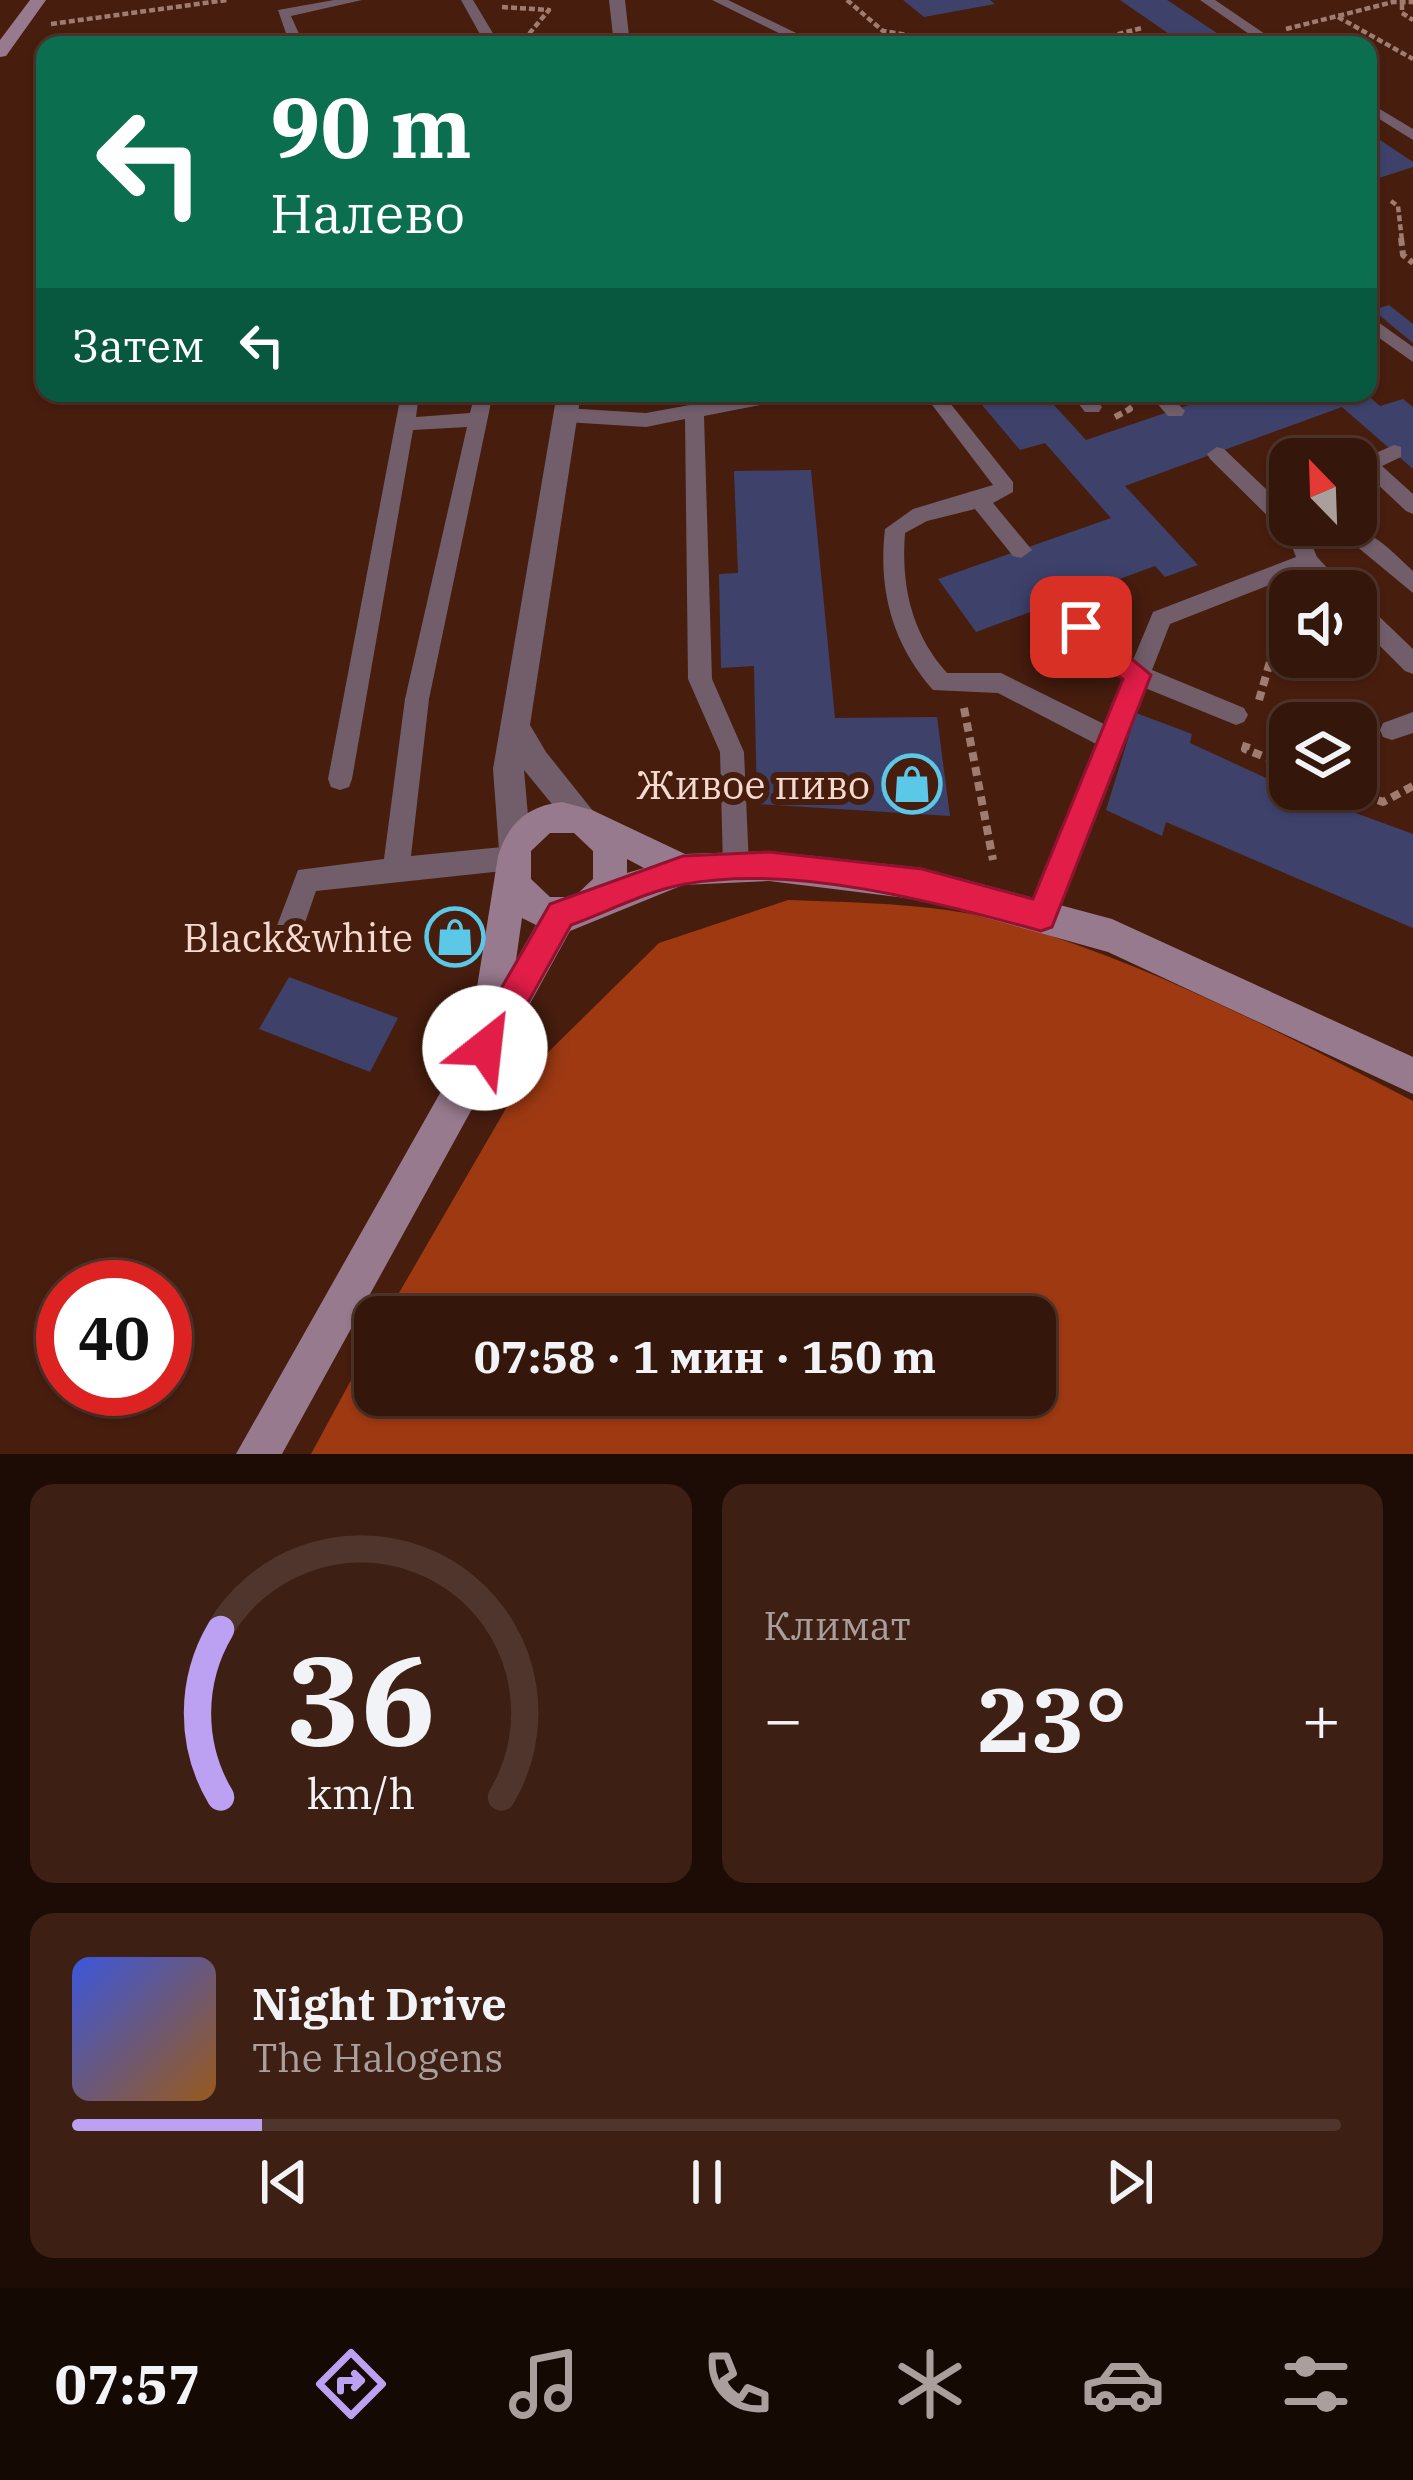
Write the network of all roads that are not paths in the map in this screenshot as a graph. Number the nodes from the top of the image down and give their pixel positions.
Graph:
1 (38, 0) edge
2 (356, 0) edge
3 (466, 0) edge
4 (617, 0) edge
5 (718, 0) edge
6 (1206, 0) edge
7 (293, 36) edge
8 (488, 36) edge
9 (621, 36) edge
10 (795, 36) edge
11 (1260, 36) edge
12 (0, 52) edge
13 (1377, 112) edge
14 (1413, 136) edge
15 (1377, 328) edge
16 (1413, 356) edge
17 (408, 402) edge
18 (482, 402) edge
19 (747, 402) edge
20 (939, 402) edge
21 (1167, 402) edge
22 (567, 404) edge
23 (1175, 410) dead end
24 (694, 413) junction
25 (479, 418) junction
26 (404, 424) junction
27 (1394, 452) dead end
28 (1217, 454) dead end
29 (979, 500) junction
30 (1269, 505) edge
31 (1413, 506) edge
32 (1302, 546) edge
33 (1374, 546) edge
34 (1021, 550) dead end
35 (1307, 561) junction
36 (1317, 570) edge
37 (1413, 584) edge
38 (1060, 601) dead end
39 (1377, 629) edge
40 (1413, 664) edge
41 (1138, 675) junction
42 (1236, 715) dead end
43 (514, 724) junction
44 (1112, 740) junction
45 (340, 779) dead end
46 (592, 826) junction
47 (513, 863) junction
48 (736, 866) junction
49 (396, 870) junction
50 (683, 870) junction
51 (576, 908) junction
52 (1041, 916) junction
53 (284, 944) dead end
54 (485, 1048) junction
55 (1413, 1076) edge
56 (258, 1454) edge

1 - 12 street
2 - 7 lane
3 - 8 lane
4 - 9 street
5 - 10 lane
6 - 11 lane
13 - 14 lane
15 - 16 lane
17 - 26 lane
18 - 25 lane
19 - 24 lane
20 - 29 lane
21 - 23 lane
22 - 24 lane
22 - 43 street
24 - 48 lane
25 - 26 lane
25 - 49 lane
26 - 45 lane
27 - 31 lane
28 - 30 lane
29 - 34 lane
29 - 44 lane
32 - 35 lane
33 - 37 lane
35 - 36 lane
35 - 41 lane
38 - 41 lane
39 - 40 lane
41 - 42 lane
41 - 44 lane
43 - 46 street
43 - 47 street
44 - 52 lane
46 - 47 street
46 - 50 street
46 - 51 street
47 - 49 lane
47 - 51 street
47 - 54 street
48 - 50 street
48 - 52 street
49 - 53 lane
50 - 51 street
51 - 54 street
52 - 55 street
54 - 56 street

